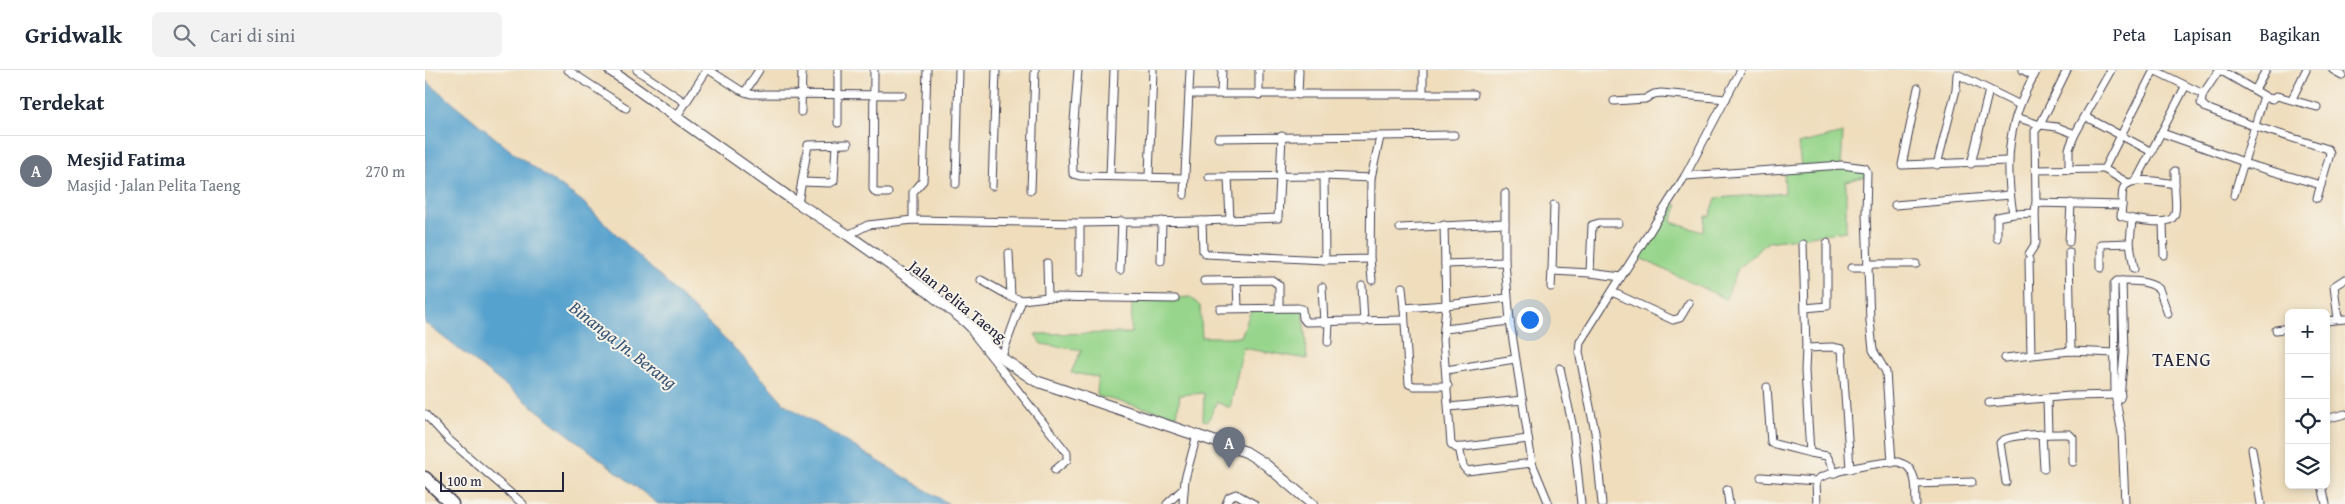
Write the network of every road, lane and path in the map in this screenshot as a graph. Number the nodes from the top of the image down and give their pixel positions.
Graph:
1 (568, 70) edge
2 (610, 70) edge
3 (637, 70) edge
4 (708, 70) edge
5 (759, 70) edge
6 (802, 70) edge
7 (838, 70) edge
8 (875, 70) edge
9 (927, 70) edge
10 (959, 70) edge
11 (996, 70) edge
12 (1035, 70) edge
13 (1077, 70) edge
14 (1114, 70) edge
15 (1153, 70) edge
16 (1191, 70) edge
17 (1222, 70) edge
18 (1259, 70) edge
19 (1299, 70) edge
20 (1423, 70) edge
21 (1741, 70) edge
22 (2023, 70) edge
23 (2067, 70) edge
24 (2111, 70) edge
25 (2154, 70) edge
26 (2175, 70) edge
27 (2219, 70) edge
28 (2266, 70) edge
29 (2307, 70) edge
30 (2333, 70) edge
31 (1958, 72) edge
32 (2036, 73) edge
33 (2342, 75) dead end
34 (2170, 78) junction
35 (2185, 87) junction
36 (1918, 88) dead end
37 (1989, 90) junction
38 (2255, 90) junction
39 (745, 92) junction
40 (801, 94) junction
41 (1190, 94) junction
42 (1221, 94) junction
43 (1423, 94) junction
44 (1474, 94) dead end
45 (2203, 94) junction
46 (837, 95) junction
47 (875, 95) junction
48 (902, 95) dead end
49 (1259, 95) junction
50 (1298, 95) junction
51 (2264, 96) junction
52 (1726, 99) junction
53 (2292, 99) junction
54 (1614, 101) dead end
55 (687, 102) junction
56 (2020, 105) junction
57 (2317, 107) dead end
58 (626, 108) dead end
59 (801, 112) dead end
60 (677, 116) junction
61 (2016, 117) junction
62 (2086, 117) junction
63 (838, 123) dead end
64 (2040, 125) junction
65 (2254, 126) junction
66 (2162, 133) junction
67 (2075, 134) junction
68 (1454, 135) dead end
69 (1282, 136) junction
70 (1380, 137) junction
71 (2120, 137) junction
72 (1218, 138) dead end
73 (836, 144) junction
74 (848, 144) dead end
75 (2152, 152) junction
76 (2007, 161) junction
77 (2243, 162) junction
78 (1971, 164) junction
79 (1937, 165) junction
80 (2104, 169) junction
81 (2035, 170) junction
82 (2069, 170) junction
83 (2175, 170) dead end
84 (1110, 176) junction
85 (1149, 176) junction
86 (1281, 176) junction
87 (1324, 176) junction
88 (1685, 176) junction
89 (1209, 177) dead end
90 (1228, 177) junction
91 (1184, 178) junction
92 (1371, 178) junction
93 (2137, 179) junction
94 (802, 182) junction
95 (2128, 183) junction
96 (956, 184) dead end
97 (2175, 184) junction
98 (2321, 185) junction
99 (992, 186) dead end
100 (1031, 190) dead end
101 (888, 193) dead end
102 (1505, 193) dead end
103 (1183, 195) dead end
104 (2010, 195) junction
105 (2234, 195) dead end
106 (2317, 198) dead end
107 (2036, 202) junction
108 (2071, 203) junction
109 (798, 204) junction
110 (1554, 205) dead end
111 (1895, 205) dead end
112 (2122, 205) junction
113 (2035, 213) junction
114 (2013, 214) junction
115 (2132, 219) junction
116 (913, 220) junction
117 (1229, 220) junction
118 (1122, 221) junction
119 (1162, 221) junction
120 (1202, 221) junction
121 (1081, 222) junction
122 (1505, 222) junction
123 (2163, 222) junction
124 (1617, 223) dead end
125 (1444, 225) junction
126 (1400, 228) dead end
127 (848, 235) junction
128 (1997, 238) dead end
129 (2069, 242) dead end
130 (1827, 243) dead end
131 (2130, 243) junction
132 (1803, 244) dead end
133 (2069, 252) dead end
134 (1009, 253) dead end
135 (2164, 255) dead end
136 (1370, 259) junction
137 (1325, 260) junction
138 (1161, 261) dead end
139 (1505, 262) junction
140 (1047, 263) dead end
141 (1445, 264) junction
142 (1917, 264) dead end
143 (1868, 266) junction
144 (1851, 268) dead end
145 (2101, 268) dead end
146 (2133, 269) dead end
147 (1120, 270) dead end
148 (1552, 271) junction
149 (1079, 272) dead end
150 (1590, 273) junction
151 (1621, 277) junction
152 (2345, 279) edge
153 (981, 280) dead end
154 (1371, 280) dead end
155 (1204, 281) dead end
156 (1237, 281) junction
157 (2122, 281) junction
158 (1362, 286) dead end
159 (1322, 287) dead end
160 (1402, 287) dead end
161 (1551, 287) dead end
162 (1611, 292) junction
163 (1011, 297) junction
164 (1048, 298) junction
165 (1507, 298) junction
166 (1175, 299) dead end
167 (1022, 300) junction
168 (1689, 303) dead end
169 (1446, 305) junction
170 (1238, 308) junction
171 (1279, 308) junction
172 (1404, 308) junction
173 (1805, 308) junction
174 (1220, 309) dead end
175 (2169, 314) dead end
176 (2341, 319) edge
177 (1404, 320) junction
178 (965, 321) junction
179 (1364, 322) junction
180 (1510, 322) junction
181 (1326, 323) junction
182 (1445, 328) junction
183 (2285, 329) edge
184 (2276, 330) dead end
185 (2115, 338) junction
186 (2123, 339) junction
187 (1328, 342) dead end
188 (1806, 348) junction
189 (2071, 351) junction
190 (2115, 353) junction
191 (2031, 355) junction
192 (1002, 356) junction
193 (2005, 358) dead end
194 (1515, 359) junction
195 (1559, 368) dead end
196 (1446, 370) junction
197 (1448, 386) junction
198 (1767, 387) dead end
199 (2118, 397) junction
200 (2047, 398) junction
201 (1523, 400) junction
202 (1989, 403) dead end
203 (1449, 407) junction
204 (425, 414) edge
205 (2345, 414) edge
206 (2330, 418) edge
207 (2045, 434) junction
208 (1197, 435) junction
209 (1528, 438) junction
210 (1459, 447) junction
211 (2252, 449) dead end
212 (1810, 453) junction
213 (2073, 462) dead end
214 (1532, 463) junction
215 (1892, 463) junction
216 (1850, 469) junction
217 (2044, 469) dead end
218 (1055, 470) dead end
219 (1835, 473) junction
220 (1761, 477) dead end
221 (425, 478) edge
222 (1816, 481) junction
223 (1972, 482) dead end
224 (2006, 482) dead end
225 (1916, 484) junction
226 (425, 488) edge
227 (1184, 488) junction
228 (2323, 489) edge
229 (1727, 490) dead end
230 (1307, 502) edge
231 (441, 504) edge
232 (452, 504) edge
233 (523, 504) edge
234 (1167, 504) edge
235 (1183, 504) edge
236 (1226, 504) edge
237 (1254, 504) edge
238 (1549, 504) edge
239 (1581, 504) edge
240 (1602, 504) edge
241 (1729, 504) edge
242 (1817, 504) edge
243 (1916, 504) edge
244 (2125, 504) edge
245 (2261, 504) edge
246 (2326, 504) edge

1 - 58 street
2 - 60 street, Jalan Pelita Taeng
3 - 55 street
4 - 39 street
4 - 55 street
5 - 39 street
6 - 40 street
7 - 46 street
8 - 47 street
9 - 116 street
10 - 96 street
11 - 99 street
12 - 100 street
13 - 84 street
14 - 84 street
15 - 85 street
16 - 41 street
17 - 42 street
18 - 49 street
19 - 50 street
20 - 43 street
21 - 52 street
22 - 32 street
23 - 64 street
24 - 62 street
25 - 34 street
25 - 71 street
26 - 34 street
27 - 38 street
27 - 45 street
28 - 38 street
29 - 53 street
30 - 33 street
31 - 37 street
31 - 79 street
32 - 56 street
34 - 35 street
35 - 45 street
35 - 66 street
36 - 79 street
37 - 56 street
37 - 78 street
38 - 51 street
39 - 40 street
40 - 46 street
40 - 59 street
41 - 42 street
41 - 91 street
42 - 49 street
43 - 44 street
43 - 50 street
45 - 65 street
46 - 47 street
46 - 63 street
47 - 48 street
47 - 101 street
49 - 50 street
51 - 53 street
51 - 65 street
52 - 54 street
52 - 88 street
53 - 57 street
55 - 60 street
56 - 61 street
60 - 109 street, Jalan Pelita Taeng
61 - 64 street
61 - 76 street
62 - 67 street
62 - 71 street
64 - 67 street
64 - 81 street
65 - 77 street
65 - 98 street
66 - 75 street
66 - 77 street
67 - 82 street
68 - 70 street
69 - 70 street
69 - 72 street
69 - 86 street
70 - 92 street
71 - 75 street
71 - 80 street
73 - 74 street
73 - 94 street
73 - 94 street
75 - 93 street
76 - 78 street
76 - 104 street
77 - 98 street
77 - 105 street
78 - 79 street
80 - 82 street
80 - 95 street
81 - 82 street
81 - 107 street
83 - 97 street
84 - 85 street
85 - 91 street
86 - 87 street
86 - 90 street
86 - 117 street
87 - 92 street
87 - 137 street
88 - 143 street
88 - 151 street
89 - 90 street
90 - 117 street
91 - 103 street
92 - 136 street
93 - 95 street
93 - 97 street
94 - 109 street
95 - 112 street
97 - 123 street
98 - 106 street
102 - 122 street
104 - 111 street
104 - 114 street
107 - 108 street
107 - 113 street
108 - 112 street
108 - 129 street
109 - 127 street, Jalan Pelita Taeng
110 - 148 street
112 - 115 street
113 - 114 street
113 - 191 street
114 - 128 street
115 - 123 street
115 - 131 street
116 - 121 street
116 - 127 street
117 - 120 street
118 - 119 street
118 - 121 street
118 - 147 street
119 - 120 street
119 - 138 street
120 - 137 street
121 - 149 street
122 - 125 street
122 - 139 street
123 - 135 street
124 - 150 street
125 - 126 street
125 - 141 street
127 - 178 street, Jalan Pelita Taeng
130 - 173 street
131 - 145 street
131 - 146 street
132 - 173 street
133 - 189 street
134 - 163 street
136 - 137 street
136 - 154 street
139 - 141 street
139 - 165 street
140 - 164 street
141 - 169 street
142 - 143 street
143 - 144 street
143 - 215 street
148 - 150 street
148 - 161 street
150 - 151 street
151 - 162 street
152 - 176 street
153 - 163 street
155 - 156 street
156 - 170 street
156 - 171 street
157 - 175 street
157 - 185 street
157 - 186 street
158 - 179 street
159 - 181 street
160 - 172 street
162 - 168 street
162 - 240 street
163 - 167 street
164 - 166 street
164 - 167 street
165 - 169 street
165 - 180 street
167 - 192 street
169 - 172 street
169 - 182 street
170 - 171 street
170 - 174 street
171 - 181 street
172 - 177 street
173 - 188 street
177 - 179 street
177 - 197 street
178 - 192 street, Jalan Pelita Taeng
178 - 218 street
179 - 181 street
180 - 182 street
180 - 194 street
181 - 187 street
182 - 196 street
183 - 184 street
185 - 186 street
185 - 190 street
186 - 199 street
188 - 212 street
188 - 216 street
189 - 190 street
189 - 191 street
190 - 199 street
191 - 193 street
192 - 208 street, Jalan Pelita Taeng
194 - 196 street
194 - 201 street
195 - 239 street
196 - 197 street
197 - 203 street
198 - 212 street
199 - 200 street
199 - 244 street
200 - 202 street
200 - 207 street
201 - 203 street
201 - 209 street
203 - 210 street
204 - 233 street
205 - 206 street
207 - 213 street
207 - 217 street
207 - 224 street
208 - 227 street
208 - 230 street, Jalan Pelita Taeng
209 - 210 street
209 - 214 street
210 - 214 street
211 - 245 street
212 - 219 street
214 - 238 street
215 - 216 street
215 - 225 street
216 - 219 street
219 - 222 street
220 - 222 street
221 - 232 highway
222 - 242 street
223 - 225 street
225 - 243 street
226 - 231 highway
227 - 234 street
227 - 235 street
228 - 246 street
229 - 241 street
236 - 237 street

